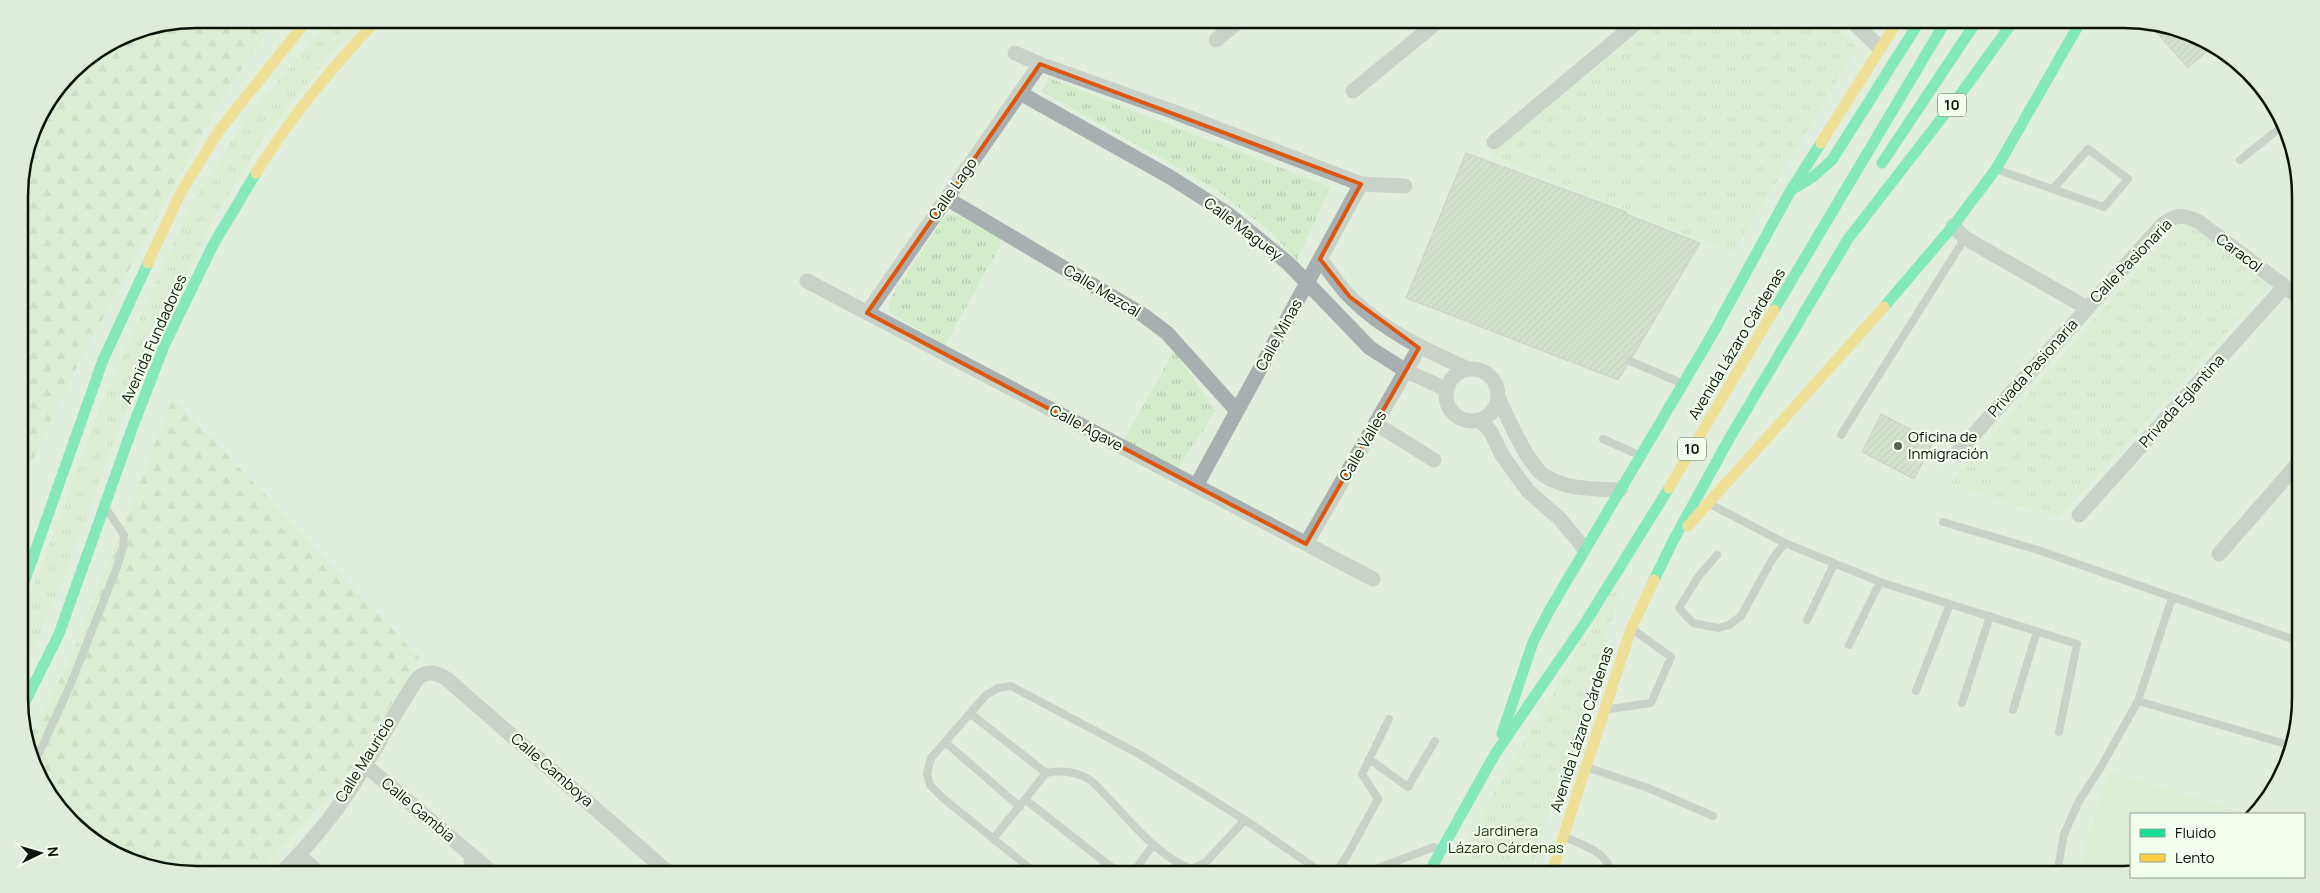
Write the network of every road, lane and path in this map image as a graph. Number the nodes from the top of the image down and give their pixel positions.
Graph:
1 (301, 28) edge
2 (370, 28) edge
3 (1231, 28) edge
4 (1430, 28) edge
5 (1630, 28) edge
6 (1859, 28) edge
7 (1893, 28) edge
8 (1916, 28) edge
9 (1942, 28) edge
10 (1972, 28) edge
11 (2008, 28) edge
12 (2077, 28) edge
13 (1216, 40) dead end
14 (1879, 47) junction
15 (1015, 53) dead end
16 (1040, 64) junction
17 (1353, 91) dead end
18 (1020, 93) junction
19 (2279, 129) edge
20 (1494, 142) dead end
21 (2240, 160) dead end
22 (1996, 170) junction
23 (1873, 175) dead end
24 (1361, 184) junction
25 (1405, 186) dead end
26 (2053, 189) junction
27 (1791, 190) junction
28 (946, 198) junction
29 (1846, 212) dead end
30 (2176, 215) joint
31 (1953, 226) junction
32 (1965, 238) junction
33 (1320, 259) junction
34 (1805, 260) junction
35 (807, 281) dead end
36 (1307, 283) junction
37 (2284, 287) junction
38 (2292, 292) edge
39 (2087, 308) junction
40 (866, 313) junction
41 (1419, 348) junction
42 (1630, 361) dead end
43 (1466, 368) junction
44 (1406, 371) junction
45 (1683, 384) junction
46 (1446, 389) junction
47 (1498, 397) junction
48 (1237, 411) junction
49 (1480, 420) junction
50 (1376, 424) junction
51 (1841, 435) dead end
52 (1603, 439) dead end
53 (1959, 451) dead end
54 (1640, 456) junction
55 (1434, 460) dead end
56 (2292, 469) edge
57 (1543, 475) junction
58 (1196, 486) junction
59 (1620, 490) junction
60 (1528, 491) junction
61 (1710, 504) junction
62 (104, 506) junction
63 (2080, 515) dead end
64 (1943, 522) dead end
65 (1673, 541) junction
66 (1785, 543) junction
67 (1306, 544) junction
68 (1584, 548) junction
69 (2219, 554) dead end
70 (1717, 555) dead end
71 (1834, 564) junction
72 (28, 572) edge
73 (1373, 579) dead end
74 (1880, 582) junction
75 (2172, 598) junction
76 (1950, 604) junction
77 (1990, 616) junction
78 (1807, 620) dead end
79 (1631, 629) junction
80 (2037, 631) junction
81 (2292, 639) edge
82 (1849, 644) dead end
83 (431, 672) joint
84 (1916, 690) dead end
85 (28, 696) edge
86 (2138, 701) junction
87 (1962, 703) dead end
88 (1604, 710) junction
89 (2013, 710) dead end
90 (971, 714) junction
91 (1389, 719) dead end
92 (2059, 732) dead end
93 (1435, 741) dead end
94 (945, 742) junction
95 (2286, 744) edge
96 (1495, 754) junction
97 (38, 756) edge
98 (1369, 759) junction
99 (365, 765) junction
100 (1585, 767) junction
101 (1046, 773) junction
102 (1026, 800) junction
103 (1020, 807) junction
104 (1713, 816) dead end
105 (1245, 820) junction
106 (1562, 836) junction
107 (993, 839) junction
108 (1445, 842) junction
109 (1153, 845) junction
110 (298, 855) junction
111 (471, 855) junction
112 (1182, 865) edge
113 (1200, 865) edge
114 (1311, 865) edge
115 (1340, 865) edge
116 (1384, 865) edge
117 (1433, 865) edge
118 (1554, 865) edge
119 (1610, 865) edge
120 (2059, 865) edge
121 (288, 866) edge
122 (311, 866) edge
123 (472, 866) edge
124 (484, 866) edge
125 (661, 866) edge
126 (1027, 866) edge
127 (1109, 866) edge
128 (1138, 866) edge

1 - 72 main road
2 - 62 main road, Avenida Fundadores
3 - 13 street
4 - 17 street
5 - 20 street
6 - 14 street
7 - 14 main road, Avenida Lázaro Cárdenas
8 - 27 main road
9 - 34 main road, Avenida Lázaro Cárdenas / 10
10 - 23 main road
11 - 65 main road, Avenida Lázaro Cárdenas / 10
12 - 22 main road, Avenida Lázaro Cárdenas
14 - 27 main road, Avenida Lázaro Cárdenas
15 - 16 street
16 - 18 street, Calle Lago
16 - 24 street
18 - 28 street, Calle Lago
18 - 36 street, Calle Maguey
19 - 21 lane
22 - 26 lane
22 - 31 main road, Avenida Lázaro Cárdenas
24 - 25 street
24 - 33 street, Calle Minas
26 - 26 lane
27 - 45 main road, Avenida Lázaro Cárdenas
28 - 40 street, Calle Lago
28 - 48 street, Calle Mezcal
29 - 34 main road
30 - 37 street, Caracol
30 - 39 street, Calle Pasionaria
31 - 32 street
31 - 61 main road, Avenida Lázaro Cárdenas
32 - 39 street
32 - 51 lane
33 - 36 street, Calle Minas
33 - 41 street
34 - 96 main road, Avenida Lázaro Cárdenas / 10
35 - 40 street, Calle Agave
36 - 44 street, Calle Maguey
36 - 48 street, Calle Minas
37 - 38 street, Caracol
37 - 63 street, Privada Eglantina
39 - 53 street, Privada Pasionaria
40 - 58 street, Calle Agave
41 - 43 street
41 - 44 street, Calle Valles
42 - 45 lane
43 - 46 street
43 - 47 street
44 - 46 street, Calle Maguey
44 - 50 street, Calle Valles
45 - 54 main road, Avenida Lázaro Cárdenas
46 - 49 street
47 - 49 street
47 - 57 street
48 - 58 street, Calle Minas
49 - 60 street
50 - 55 street
50 - 67 street, Calle Valles
52 - 54 lane
54 - 59 main road, Avenida Lázaro Cárdenas
56 - 69 street
57 - 59 street
57 - 60 street
58 - 67 street, Calle Agave
59 - 68 main road, Avenida Lázaro Cárdenas
60 - 68 street
61 - 65 main road, Avenida Lázaro Cárdenas
61 - 66 lane
62 - 85 main road, Avenida Fundadores
62 - 97 lane
64 - 75 lane
65 - 79 main road, Avenida Lázaro Cárdenas / 10
66 - 70 lane
66 - 71 lane
67 - 73 street, Calle Agave
68 - 96 main road, Avenida Lázaro Cárdenas
71 - 74 lane
71 - 78 lane
74 - 76 lane
74 - 82 lane
75 - 81 lane
75 - 86 lane
76 - 77 lane
76 - 84 lane
77 - 80 lane
77 - 87 lane
79 - 88 main road, Avenida Lázaro Cárdenas / 10
79 - 88 lane
80 - 89 lane
80 - 92 lane
83 - 99 street, Calle Mauricio
83 - 125 street, Calle Camboya
86 - 95 lane
86 - 120 lane
88 - 100 main road, Avenida Lázaro Cárdenas / 10
90 - 94 lane
90 - 101 lane
90 - 105 lane
91 - 98 lane
93 - 98 lane
94 - 103 lane
94 - 107 lane
96 - 108 main road, Avenida Lázaro Cárdenas / 10
98 - 115 lane
99 - 110 street, Calle Mauricio
99 - 111 street, Calle Gambia
100 - 104 lane
100 - 106 main road, Avenida Lázaro Cárdenas / 10
101 - 102 lane
101 - 109 lane
102 - 103 lane
102 - 127 lane
103 - 107 lane
105 - 113 lane
105 - 114 lane
106 - 118 main road, Avenida Lázaro Cárdenas / 10
106 - 119 lane
107 - 126 lane
108 - 116 lane
108 - 117 main road, Avenida Lázaro Cárdenas / 10
109 - 112 lane
109 - 128 lane
110 - 121 street, Calle Mauricio
110 - 122 street
111 - 123 street
111 - 124 street, Calle Gambia

